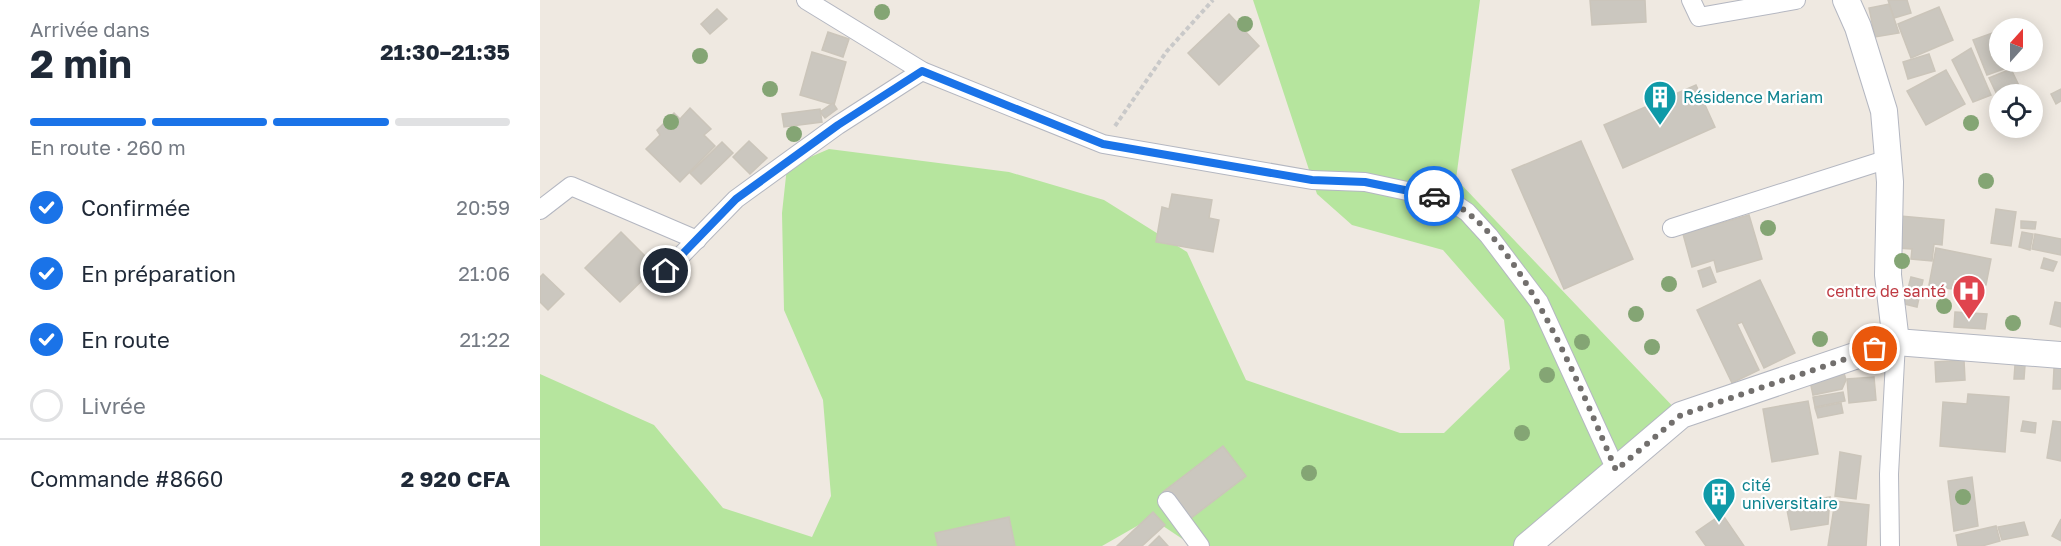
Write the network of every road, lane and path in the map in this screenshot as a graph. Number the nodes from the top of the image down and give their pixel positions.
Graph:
1 (806, 0) edge
2 (1213, 0) edge
3 (1691, 0) edge
4 (1796, 0) edge
5 (1846, 0) edge
6 (922, 71) junction
7 (1103, 144) junction
8 (1888, 159) junction
9 (540, 210) edge
10 (1672, 228) dead end
11 (697, 240) junction
12 (666, 271) dead end
13 (1896, 342) junction
14 (2061, 355) edge
15 (1616, 470) junction
16 (1167, 501) dead end
17 (1200, 546) edge
18 (1527, 546) edge
19 (1890, 546) edge

1 - 6 street
2 - 7 path
3 - 4 street
5 - 8 street
6 - 7 street
6 - 11 street
7 - 15 street
8 - 10 street
8 - 13 street
9 - 11 street
11 - 12 street
13 - 14 street
13 - 15 street
13 - 19 street
15 - 18 street
16 - 17 street

